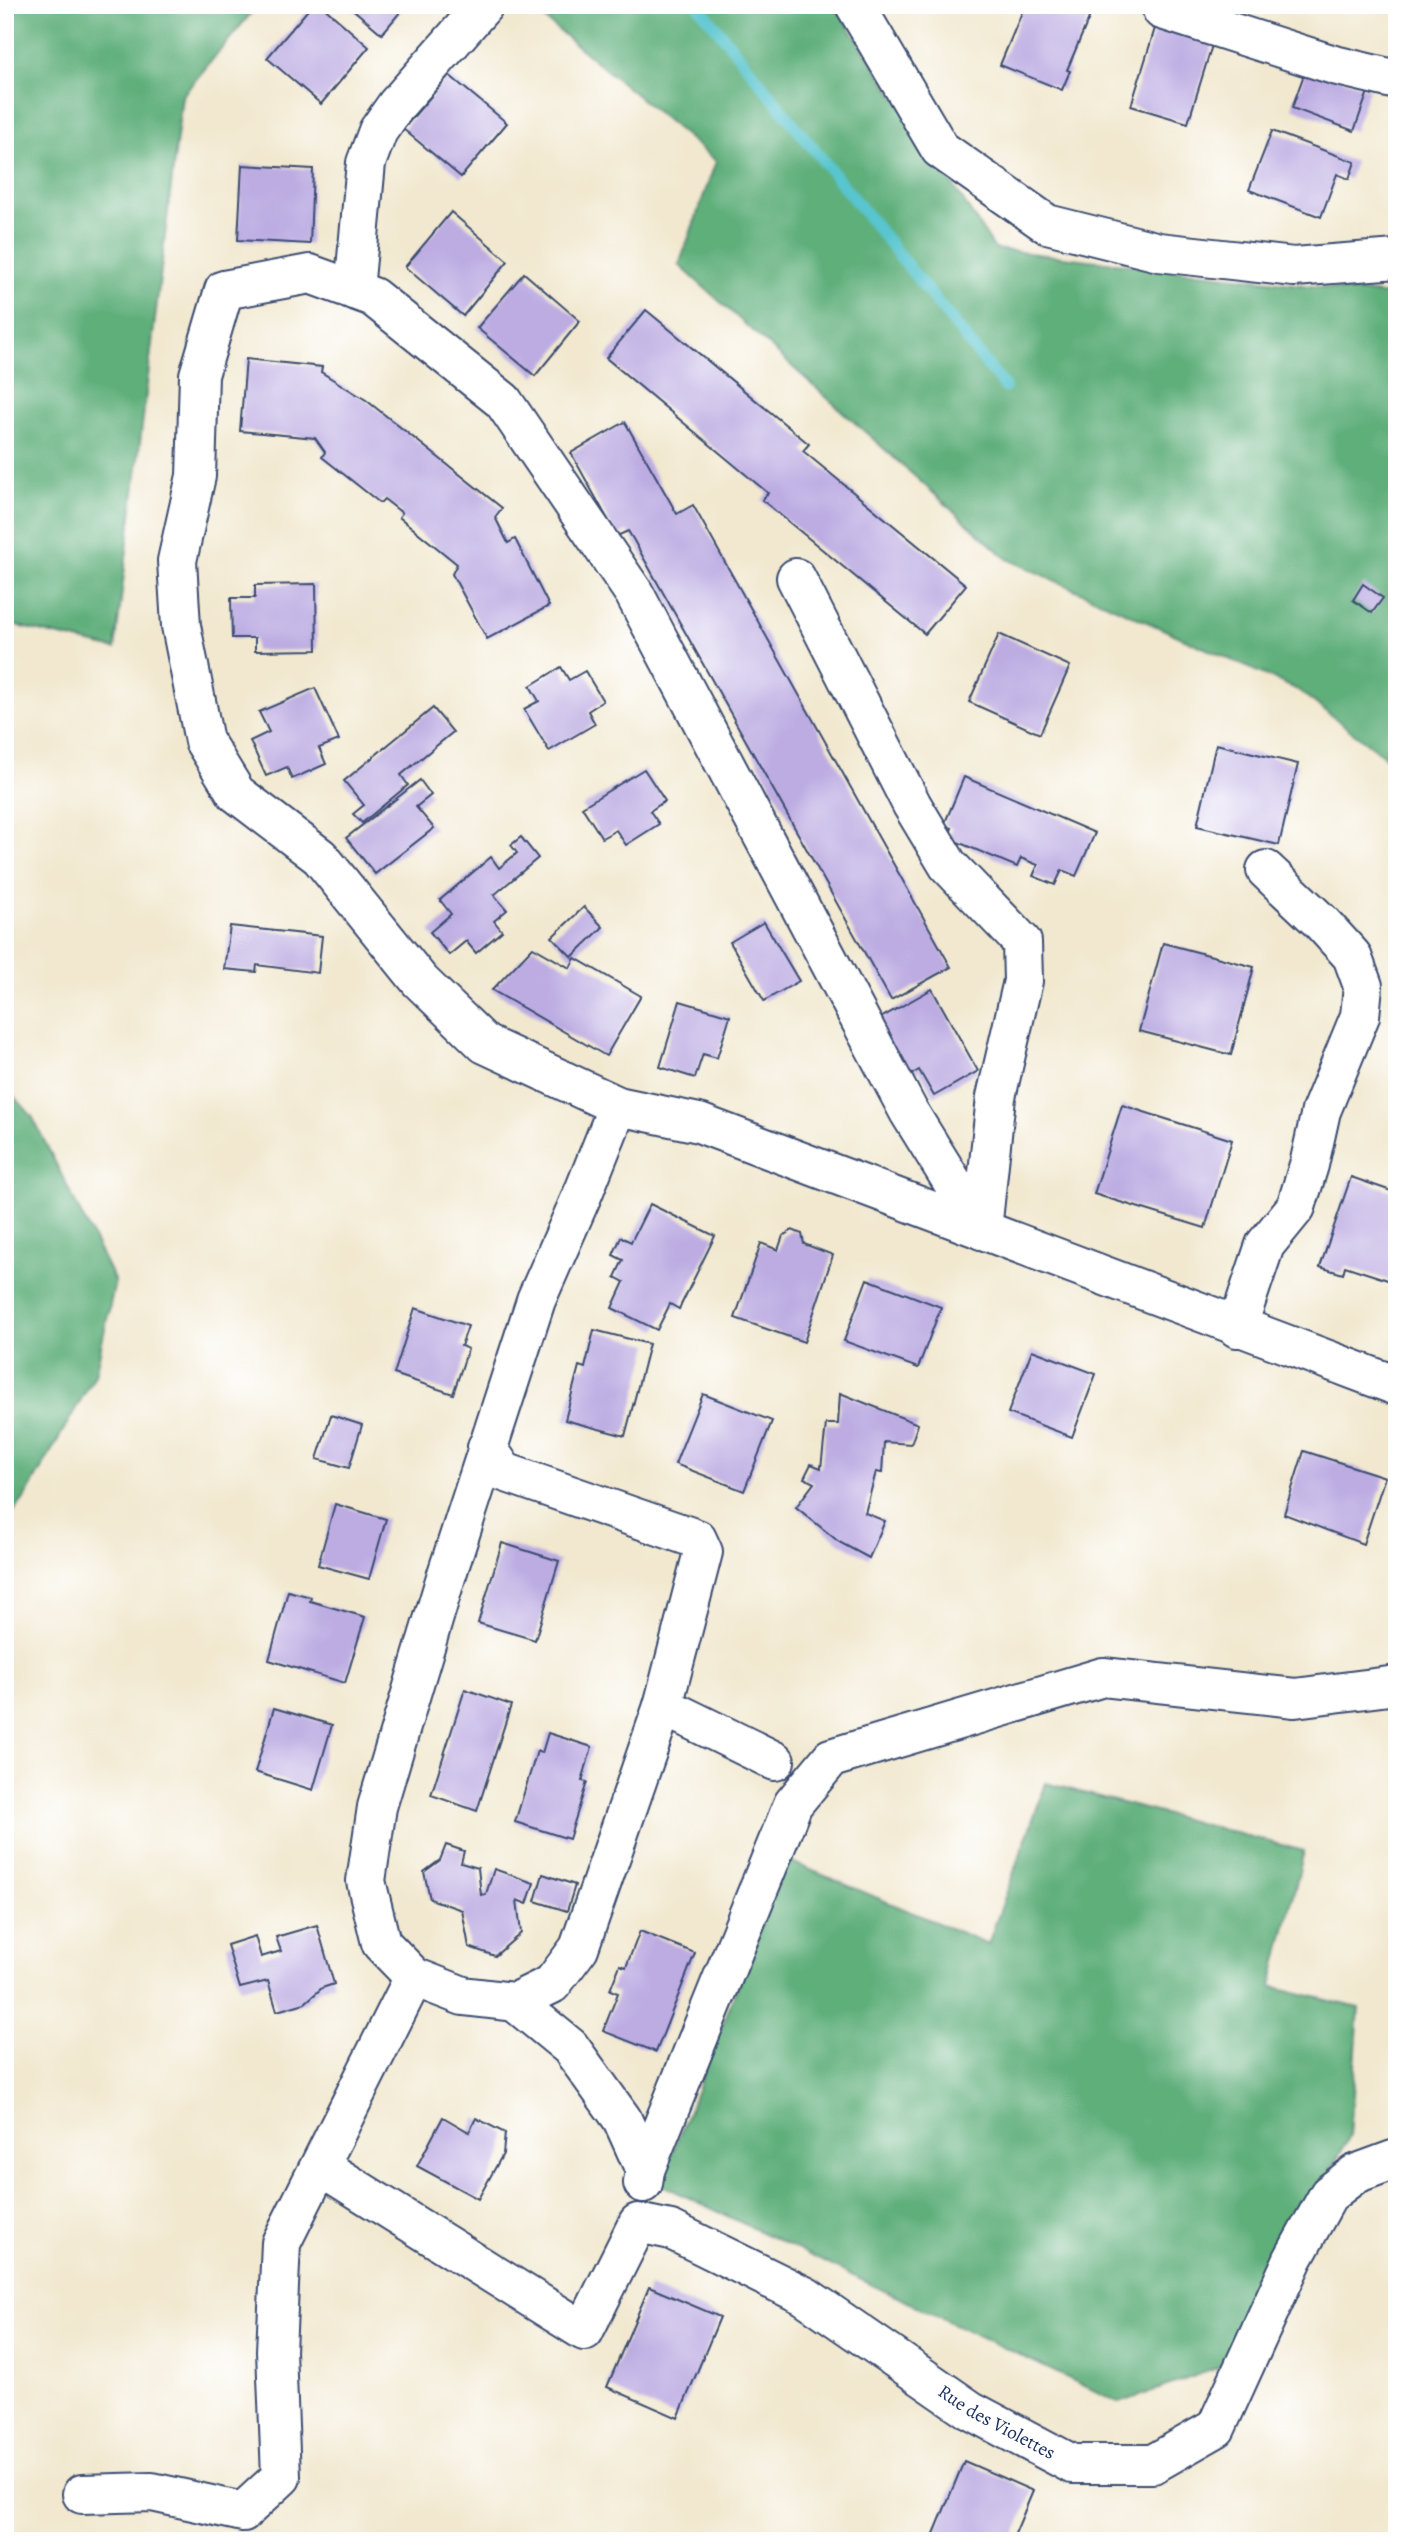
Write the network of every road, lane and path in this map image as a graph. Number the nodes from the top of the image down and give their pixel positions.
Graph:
1 (484, 5) edge
2 (855, 5) edge
3 (1163, 5) edge
4 (1397, 80) edge
5 (1397, 259) edge
6 (354, 290) junction
7 (796, 578) dead end
8 (1266, 870) dead end
9 (618, 1106) junction
10 (982, 1230) junction
11 (1237, 1328) junction
12 (1397, 1386) edge
13 (487, 1447) junction
14 (1397, 1685) edge
15 (663, 1706) junction
16 (775, 1761) dead end
17 (414, 1977) junction
18 (515, 2002) junction
19 (1397, 2161) edge
20 (320, 2166) junction
21 (645, 2170) junction
22 (638, 2223) junction
23 (82, 2494) dead end

1 - 6 street
2 - 5 street
3 - 4 street
6 - 9 street
6 - 10 street
7 - 10 street
8 - 11 street
9 - 10 street
9 - 13 street
10 - 11 street
11 - 12 street
13 - 15 street
13 - 17 street
14 - 21 street
15 - 16 street
15 - 18 street
17 - 18 street
17 - 20 street
18 - 21 street
19 - 22 street, Rue des Violettes
20 - 22 street
20 - 23 street
21 - 22 street

